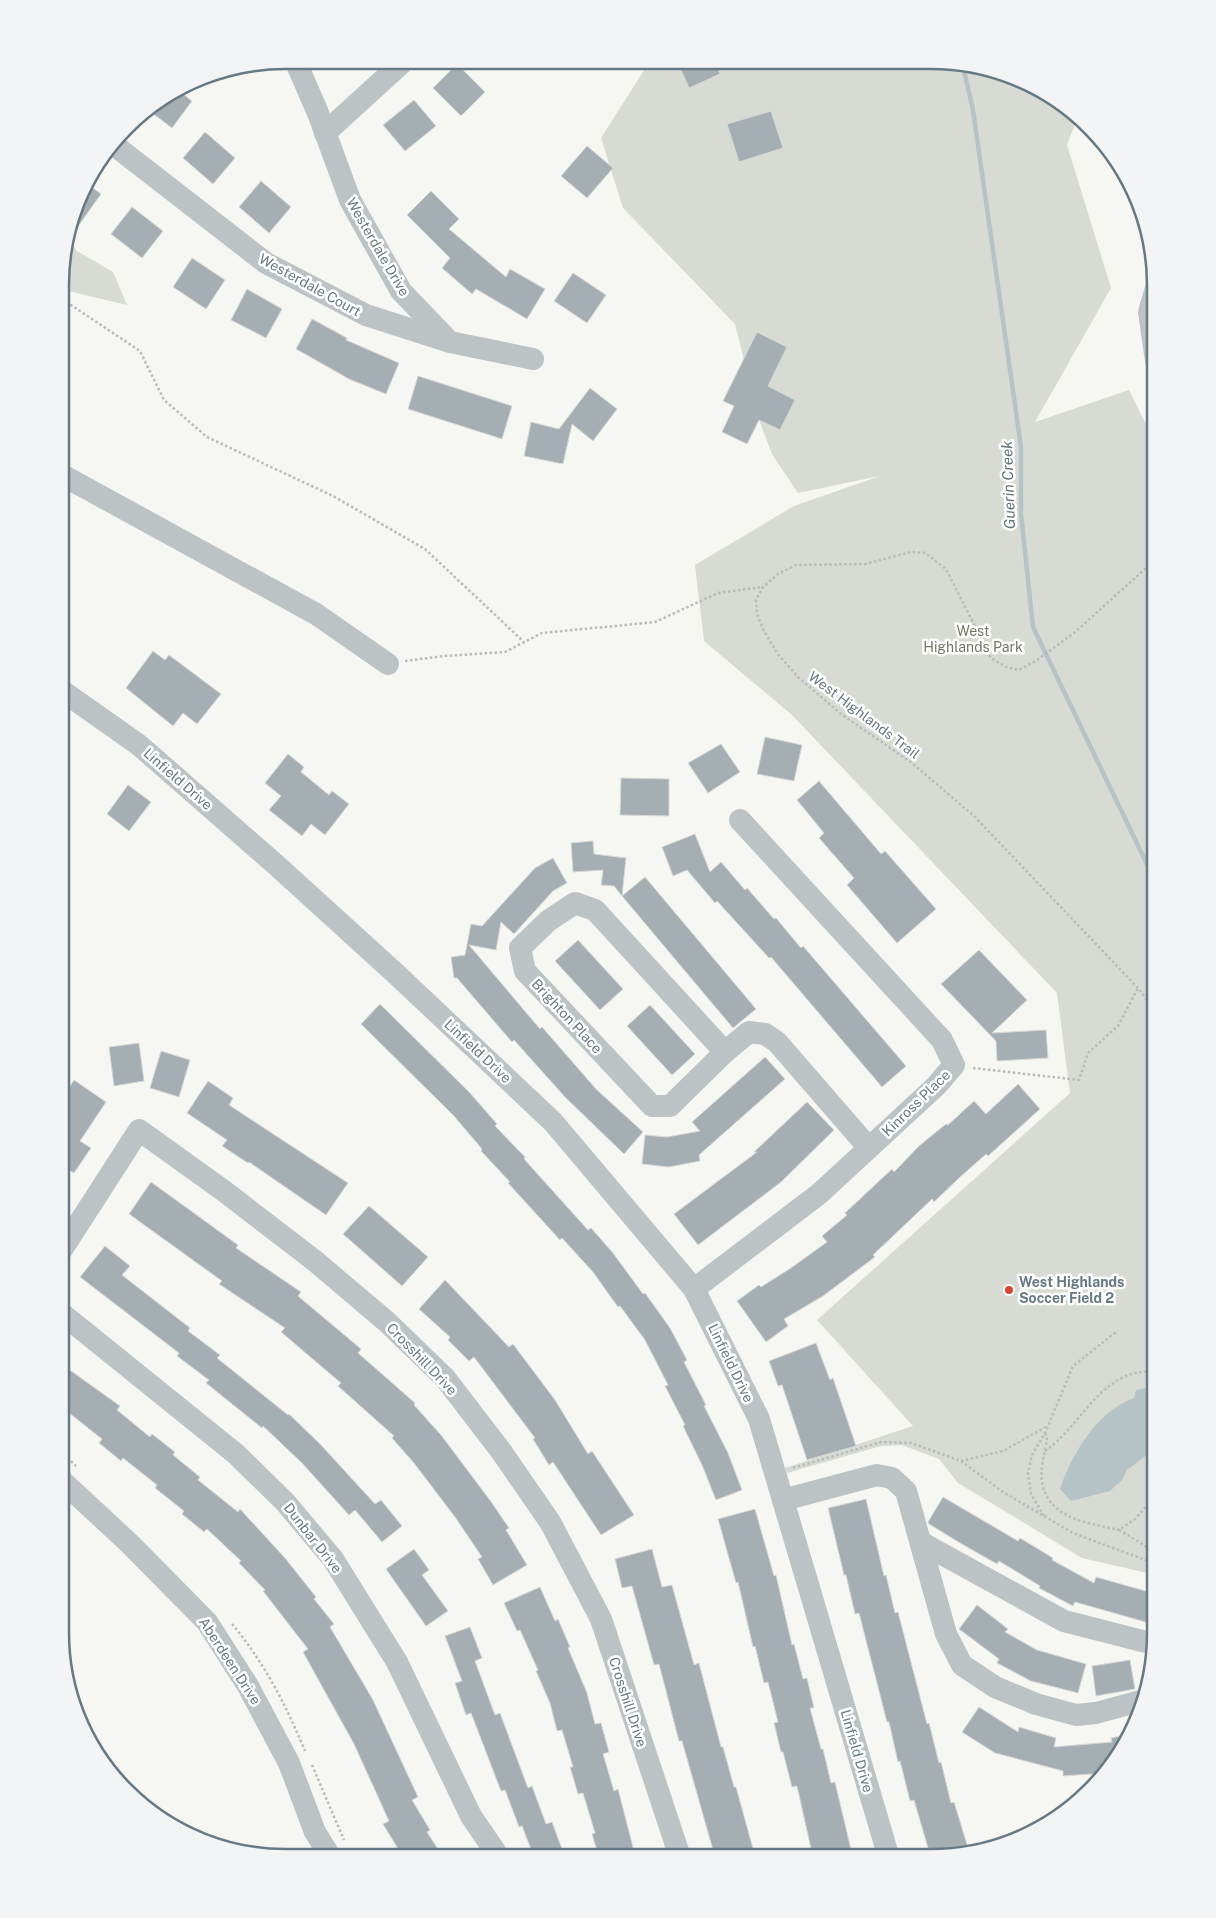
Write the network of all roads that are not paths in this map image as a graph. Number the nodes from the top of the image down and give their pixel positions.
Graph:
1 (299, 69) edge
2 (395, 69) edge
3 (325, 133) junction
4 (117, 148) edge
5 (450, 342) junction
6 (533, 359) dead end
7 (69, 479) edge
8 (388, 664) road end
9 (69, 696) edge
10 (740, 820) dead end
11 (725, 1052) junction
12 (868, 1147) junction
13 (69, 1237) edge
14 (694, 1289) junction
15 (69, 1319) edge
16 (69, 1487) edge
17 (783, 1500) junction
18 (922, 1543) junction
19 (1147, 1642) edge
20 (1136, 1702) edge
21 (326, 1849) edge
22 (494, 1849) edge
23 (677, 1849) edge
24 (886, 1849) edge

1 - 3 street, Westerdale Drive
2 - 3 street
3 - 5 street, Westerdale Drive
4 - 5 street, Westerdale Court
5 - 6 street
7 - 8 street
9 - 14 street, Linfield Drive
10 - 12 street, Kinross Place
11 - 11 street, Brighton Place
11 - 12 street, Brighton Place
12 - 14 street, Kinross Place
13 - 23 street, Crosshill Drive
14 - 17 street, Linfield Drive
15 - 22 street, Dunbar Drive
16 - 21 street, Aberdeen Drive
17 - 18 street
17 - 24 street, Linfield Drive
18 - 19 street
18 - 20 street

